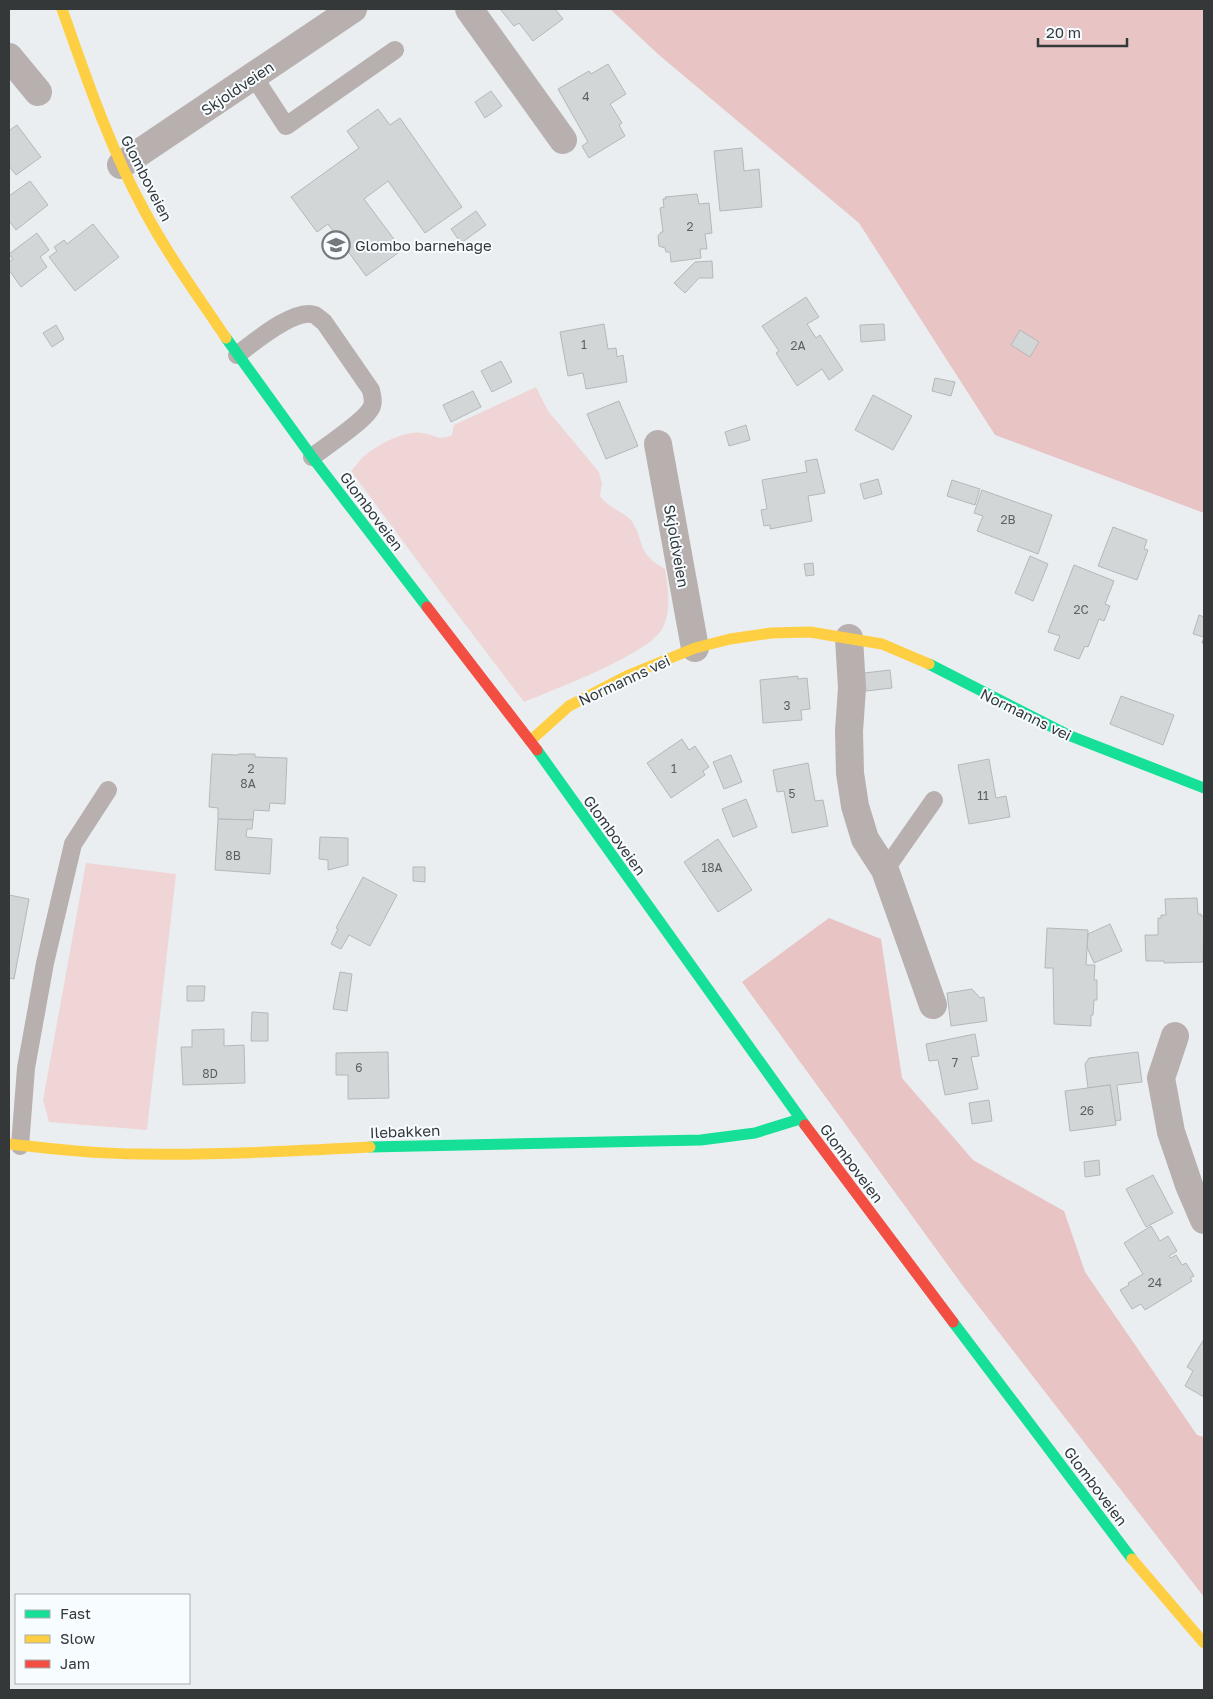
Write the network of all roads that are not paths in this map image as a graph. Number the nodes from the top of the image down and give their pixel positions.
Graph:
1 (62, 9) edge
2 (353, 9) edge
3 (469, 9) edge
4 (395, 50) dead end
5 (9, 57) edge
6 (254, 77) junction
7 (38, 92) dead end
8 (563, 140) dead end
9 (121, 165) junction
10 (237, 354) junction
11 (658, 444) dead end
12 (312, 457) junction
13 (849, 638) junction
14 (695, 648) junction
15 (530, 741) junction
16 (1204, 788) edge
17 (108, 790) dead end
18 (934, 800) dead end
19 (884, 870) junction
20 (934, 1006) dead end
21 (1175, 1036) dead end
22 (800, 1119) junction
23 (15, 1145) edge
24 (1197, 1182) edge
25 (1204, 1220) edge
26 (1204, 1643) edge

1 - 9 main road, Glomboveien
2 - 6 street, Skjoldveien
3 - 8 street
4 - 6 lane
5 - 7 street
6 - 9 street, Skjoldveien
9 - 10 main road, Glomboveien
10 - 12 main road, Glomboveien
10 - 12 lane
11 - 14 street, Skjoldveien
12 - 15 main road, Glomboveien
13 - 14 main road, Normanns vei
13 - 16 main road, Normanns vei
13 - 19 street
14 - 15 main road, Normanns vei
15 - 22 main road, Glomboveien
17 - 23 lane
18 - 19 lane
19 - 20 street
21 - 24 street
22 - 23 main road, Ilebakken
22 - 26 main road, Glomboveien
24 - 25 street

